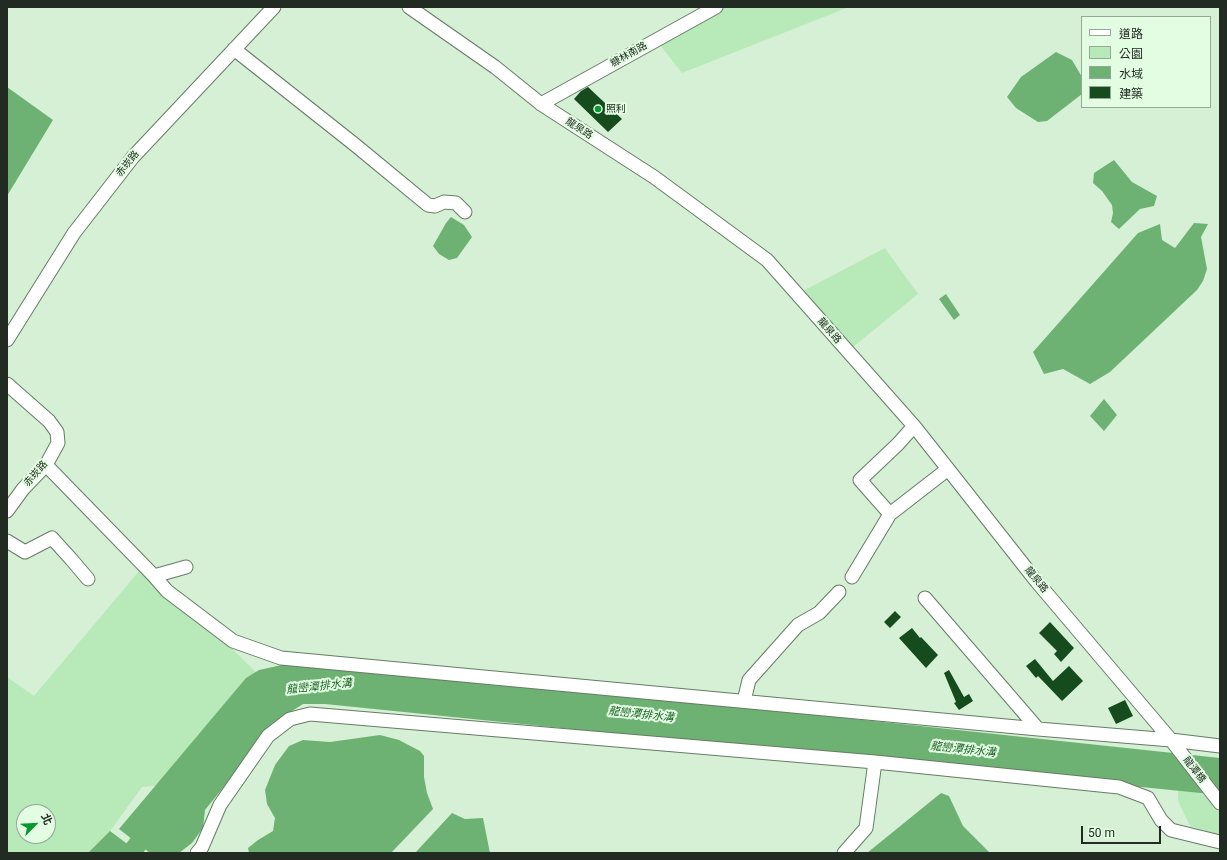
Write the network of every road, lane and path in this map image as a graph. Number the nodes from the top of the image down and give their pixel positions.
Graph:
1 (274, 7) edge
2 (409, 7) edge
3 (708, 9) edge
4 (234, 49) junction
5 (541, 104) junction
6 (466, 212) dead end
7 (7, 340) edge
8 (7, 384) edge
9 (914, 426) junction
10 (46, 465) junction
11 (948, 469) junction
12 (7, 511) edge
13 (890, 514) junction
14 (7, 541) edge
15 (186, 567) dead end
16 (154, 576) junction
17 (852, 577) dead end
18 (88, 579) dead end
19 (839, 592) dead end
20 (925, 598) dead end
21 (744, 701) junction
22 (1038, 729) junction
23 (1171, 740) junction
24 (1220, 746) edge
25 (875, 762) junction
26 (1219, 801) edge
27 (1220, 842) edge
28 (197, 853) edge
29 (844, 853) edge

1 - 4 street, 赤崁路
2 - 5 street, 龍泉路
3 - 5 street, 糠林南路
4 - 6 street
4 - 7 street, 赤崁路
5 - 9 street, 龍泉路
8 - 10 street, 赤崁路
9 - 11 street, 龍泉路
9 - 13 street
10 - 12 street, 赤崁路
10 - 16 street
11 - 13 street
11 - 23 street, 龍泉路
13 - 17 street
14 - 18 street
15 - 16 street
16 - 21 street
19 - 21 street
20 - 22 street
21 - 22 street
22 - 23 street
23 - 24 street
23 - 26 street, 龍潭橋
25 - 27 street
25 - 28 street
25 - 29 street

